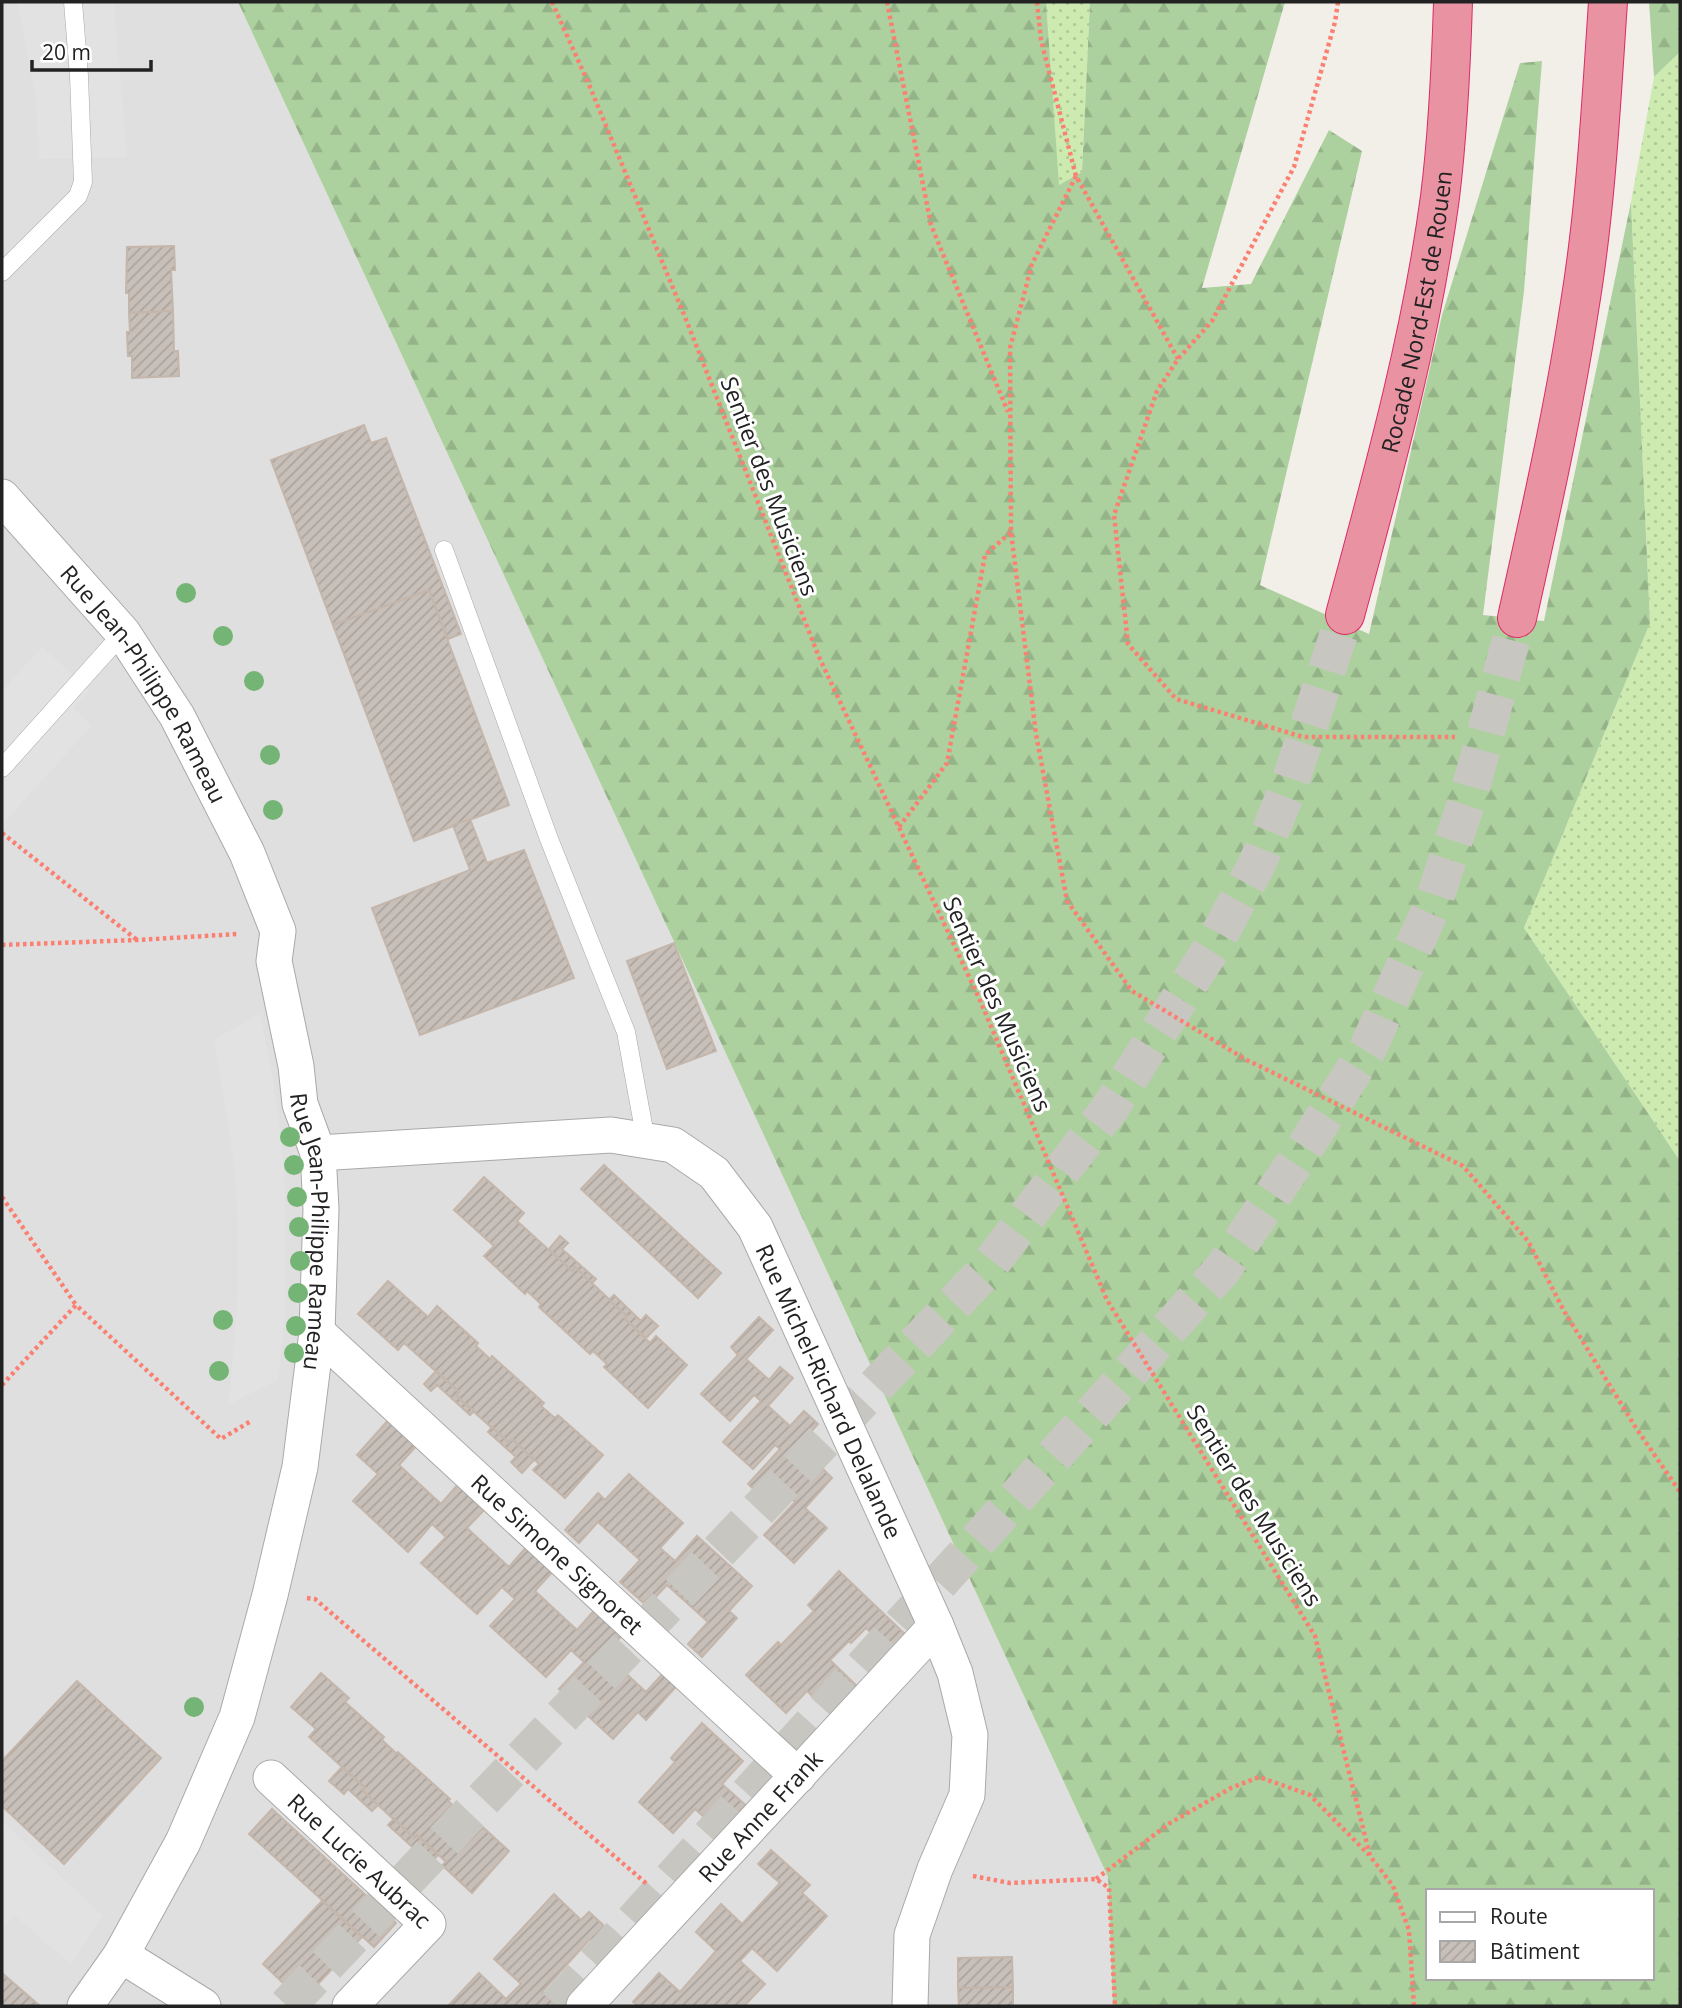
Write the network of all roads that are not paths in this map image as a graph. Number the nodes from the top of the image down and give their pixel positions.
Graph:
1 (73, 2) edge
2 (1452, 2) edge
3 (1608, 2) edge
4 (2, 272) edge
5 (2, 497) edge
6 (444, 550) dead end
7 (1345, 615) tunnel mouth
8 (1517, 618) tunnel mouth
9 (122, 633) junction
10 (2, 768) edge
11 (646, 1141) junction
12 (318, 1153) junction
13 (317, 1332) junction
14 (936, 1626) junction
15 (798, 1776) junction
16 (271, 1778) dead end
17 (121, 1955) junction
18 (85, 2006) edge
19 (204, 2006) edge
20 (350, 2006) edge
21 (584, 2006) edge
22 (910, 2006) edge

1 - 4 lane
2 - 7 highway, Rocade Nord-Est de Rouen
3 - 8 highway
5 - 9 street, Rue Jean-Philippe Rameau
6 - 11 lane
9 - 10 lane
9 - 12 street, Rue Jean-Philippe Rameau
11 - 12 street, Rue Michel-Richard Delalande
11 - 14 street, Rue Michel-Richard Delalande
12 - 13 street, Rue Jean-Philippe Rameau
13 - 15 street, Rue Simone Signoret
13 - 17 street, Rue Jean-Philippe Rameau
14 - 15 street, Rue Anne Frank
14 - 22 street, Rue Michel-Richard Delalande
15 - 21 street, Rue Anne Frank
16 - 20 street, Rue Lucie Aubrac
17 - 18 street, Rue Jean-Philippe Rameau
17 - 19 street

